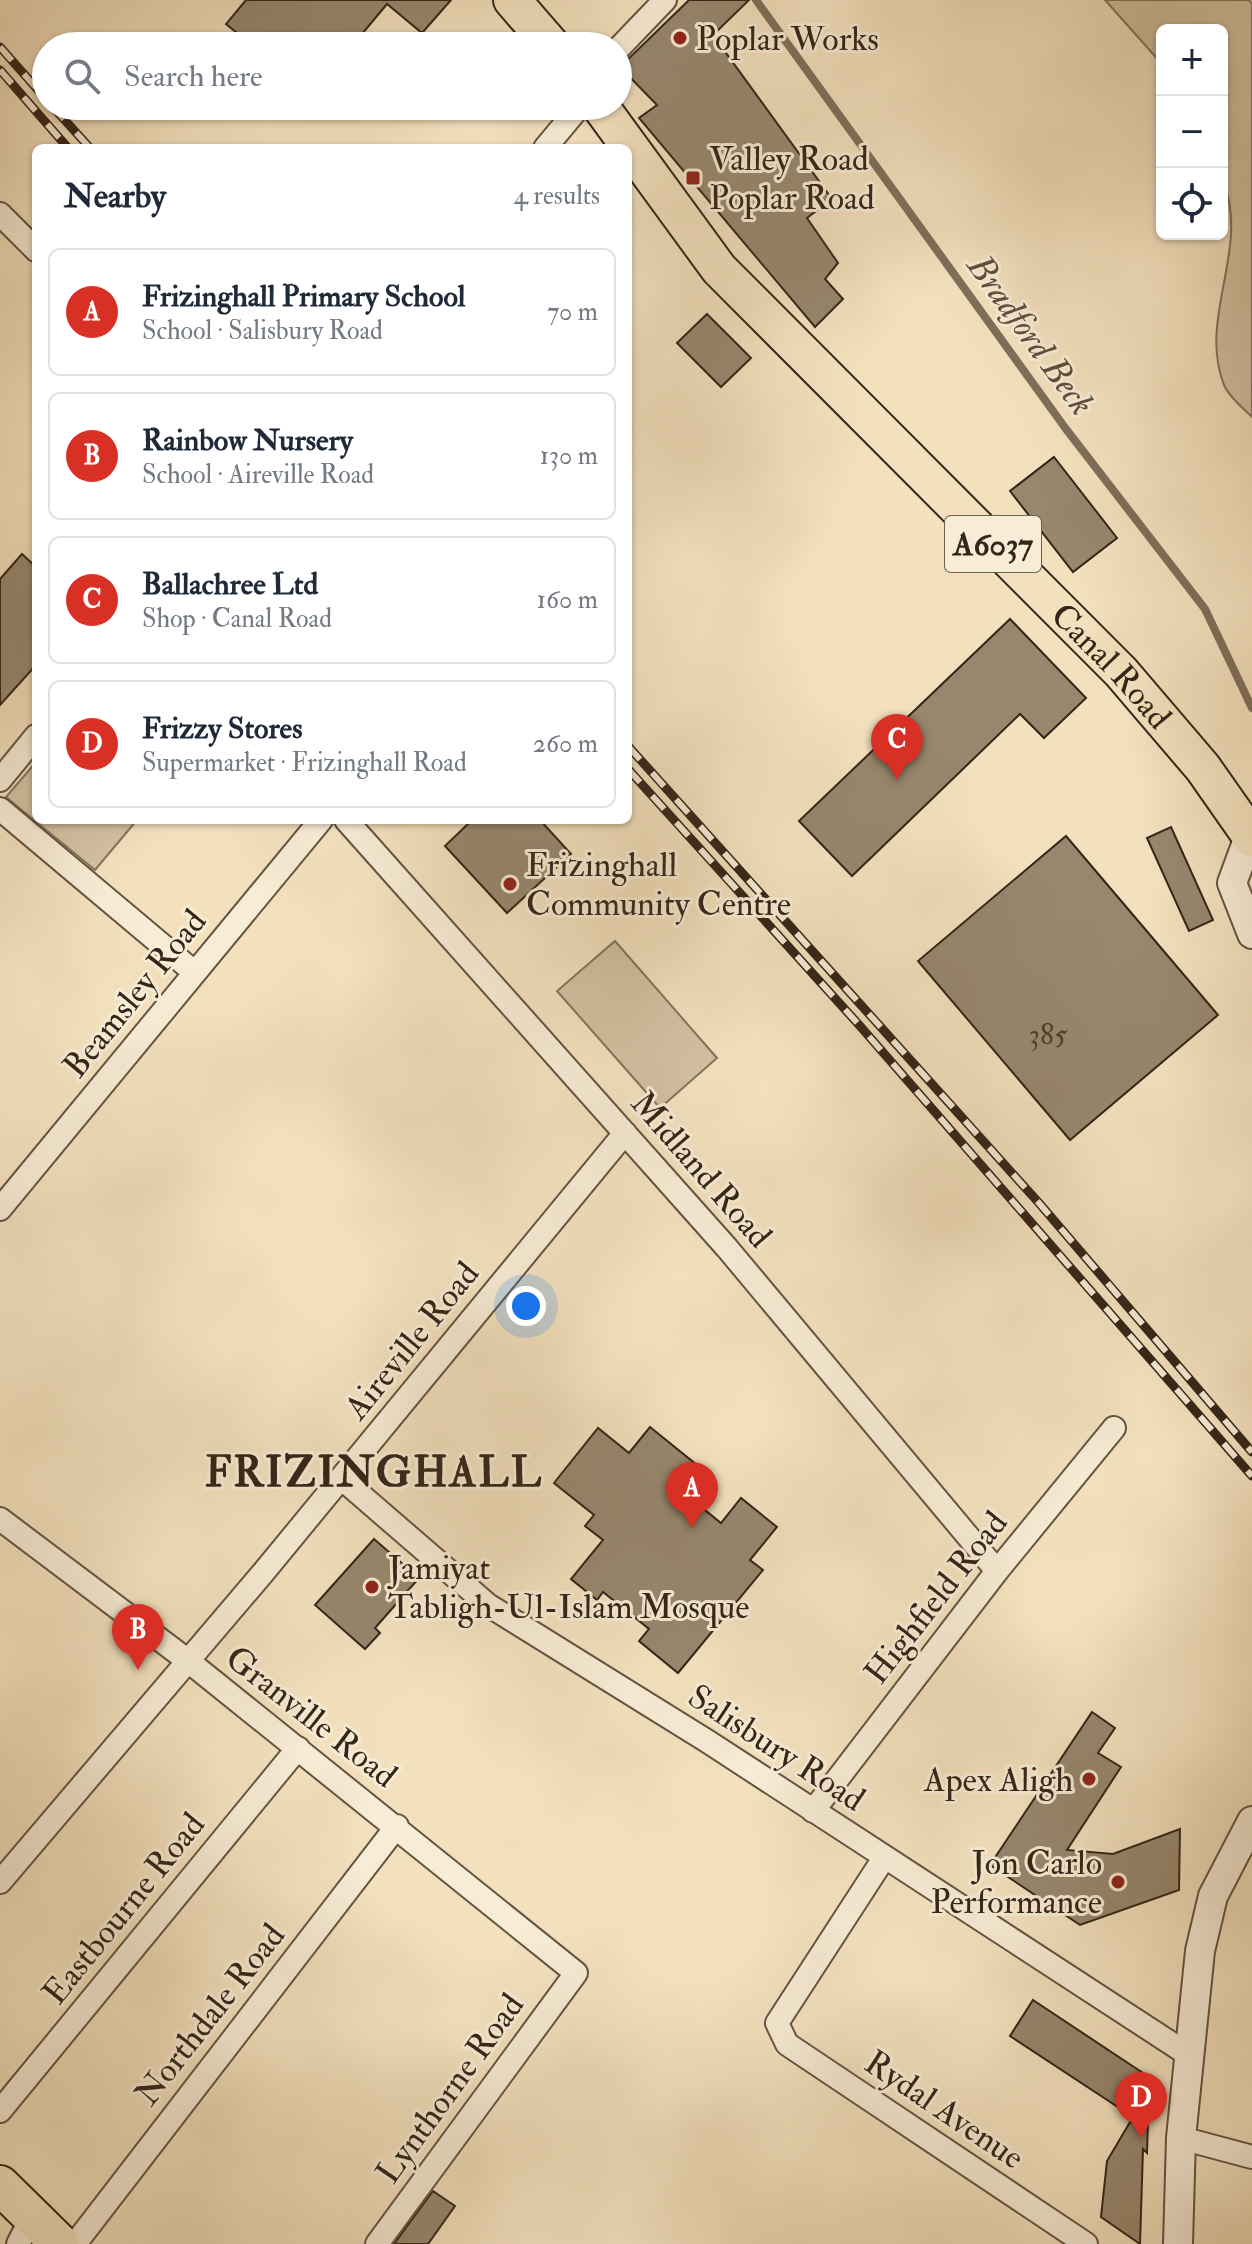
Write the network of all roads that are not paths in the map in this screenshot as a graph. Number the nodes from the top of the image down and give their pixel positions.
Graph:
1 (512, 0) edge
2 (665, 0) edge
3 (540, 32) edge
4 (632, 34) edge
5 (568, 120) edge
6 (610, 120) edge
7 (548, 144) edge
8 (628, 144) edge
9 (632, 150) edge
10 (0, 214) edge
11 (32, 246) edge
12 (32, 741) edge
13 (0, 780) edge
14 (0, 809) edge
15 (318, 824) edge
16 (350, 824) edge
17 (1251, 836) edge
18 (1252, 934) edge
19 (194, 972) junction
20 (625, 1133) junction
21 (0, 1209) edge
22 (1114, 1428) dead end
23 (341, 1478) junction
24 (0, 1519) edge
25 (997, 1571) junction
26 (187, 1660) junction
27 (298, 1748) junction
28 (813, 1811) junction
29 (1252, 1821) edge
30 (397, 1826) junction
31 (884, 1858) junction
32 (0, 1882) edge
33 (576, 1973) joint
34 (1189, 2055) junction
35 (0, 2111) edge
36 (1181, 2138) junction
37 (1252, 2157) edge
38 (0, 2185) edge
39 (25, 2230) edge
40 (60, 2244) edge
41 (75, 2244) edge
42 (377, 2244) edge
43 (1086, 2244) edge
44 (1178, 2244) edge

1 - 3 main road
2 - 4 street
5 - 7 street
6 - 8 main road, Canal Road / A6037
9 - 17 main road, Canal Road / A6037
10 - 11 street
12 - 13 street
14 - 19 street
15 - 19 street, Beamsley Road
16 - 20 street, Midland Road
17 - 18 street
19 - 21 street, Beamsley Road
20 - 23 street, Aireville Road
20 - 25 street, Midland Road
22 - 25 street, Highfield Road
23 - 26 street, Aireville Road
23 - 28 street, Salisbury Road
24 - 26 street, Granville Road
25 - 28 street, Highfield Road
26 - 27 street, Granville Road
26 - 32 street, Aireville Road
27 - 30 street, Granville Road
27 - 35 street, Eastbourne Road
28 - 31 street, Salisbury Road
29 - 34 street
30 - 33 street, Granville Road
30 - 41 street, Northdale Road
31 - 34 street, Salisbury Road
31 - 43 street, Rydal Avenue
33 - 42 street, Lynthorne Road
34 - 36 street
36 - 37 street
36 - 44 street
38 - 39 highway
39 - 40 highway

